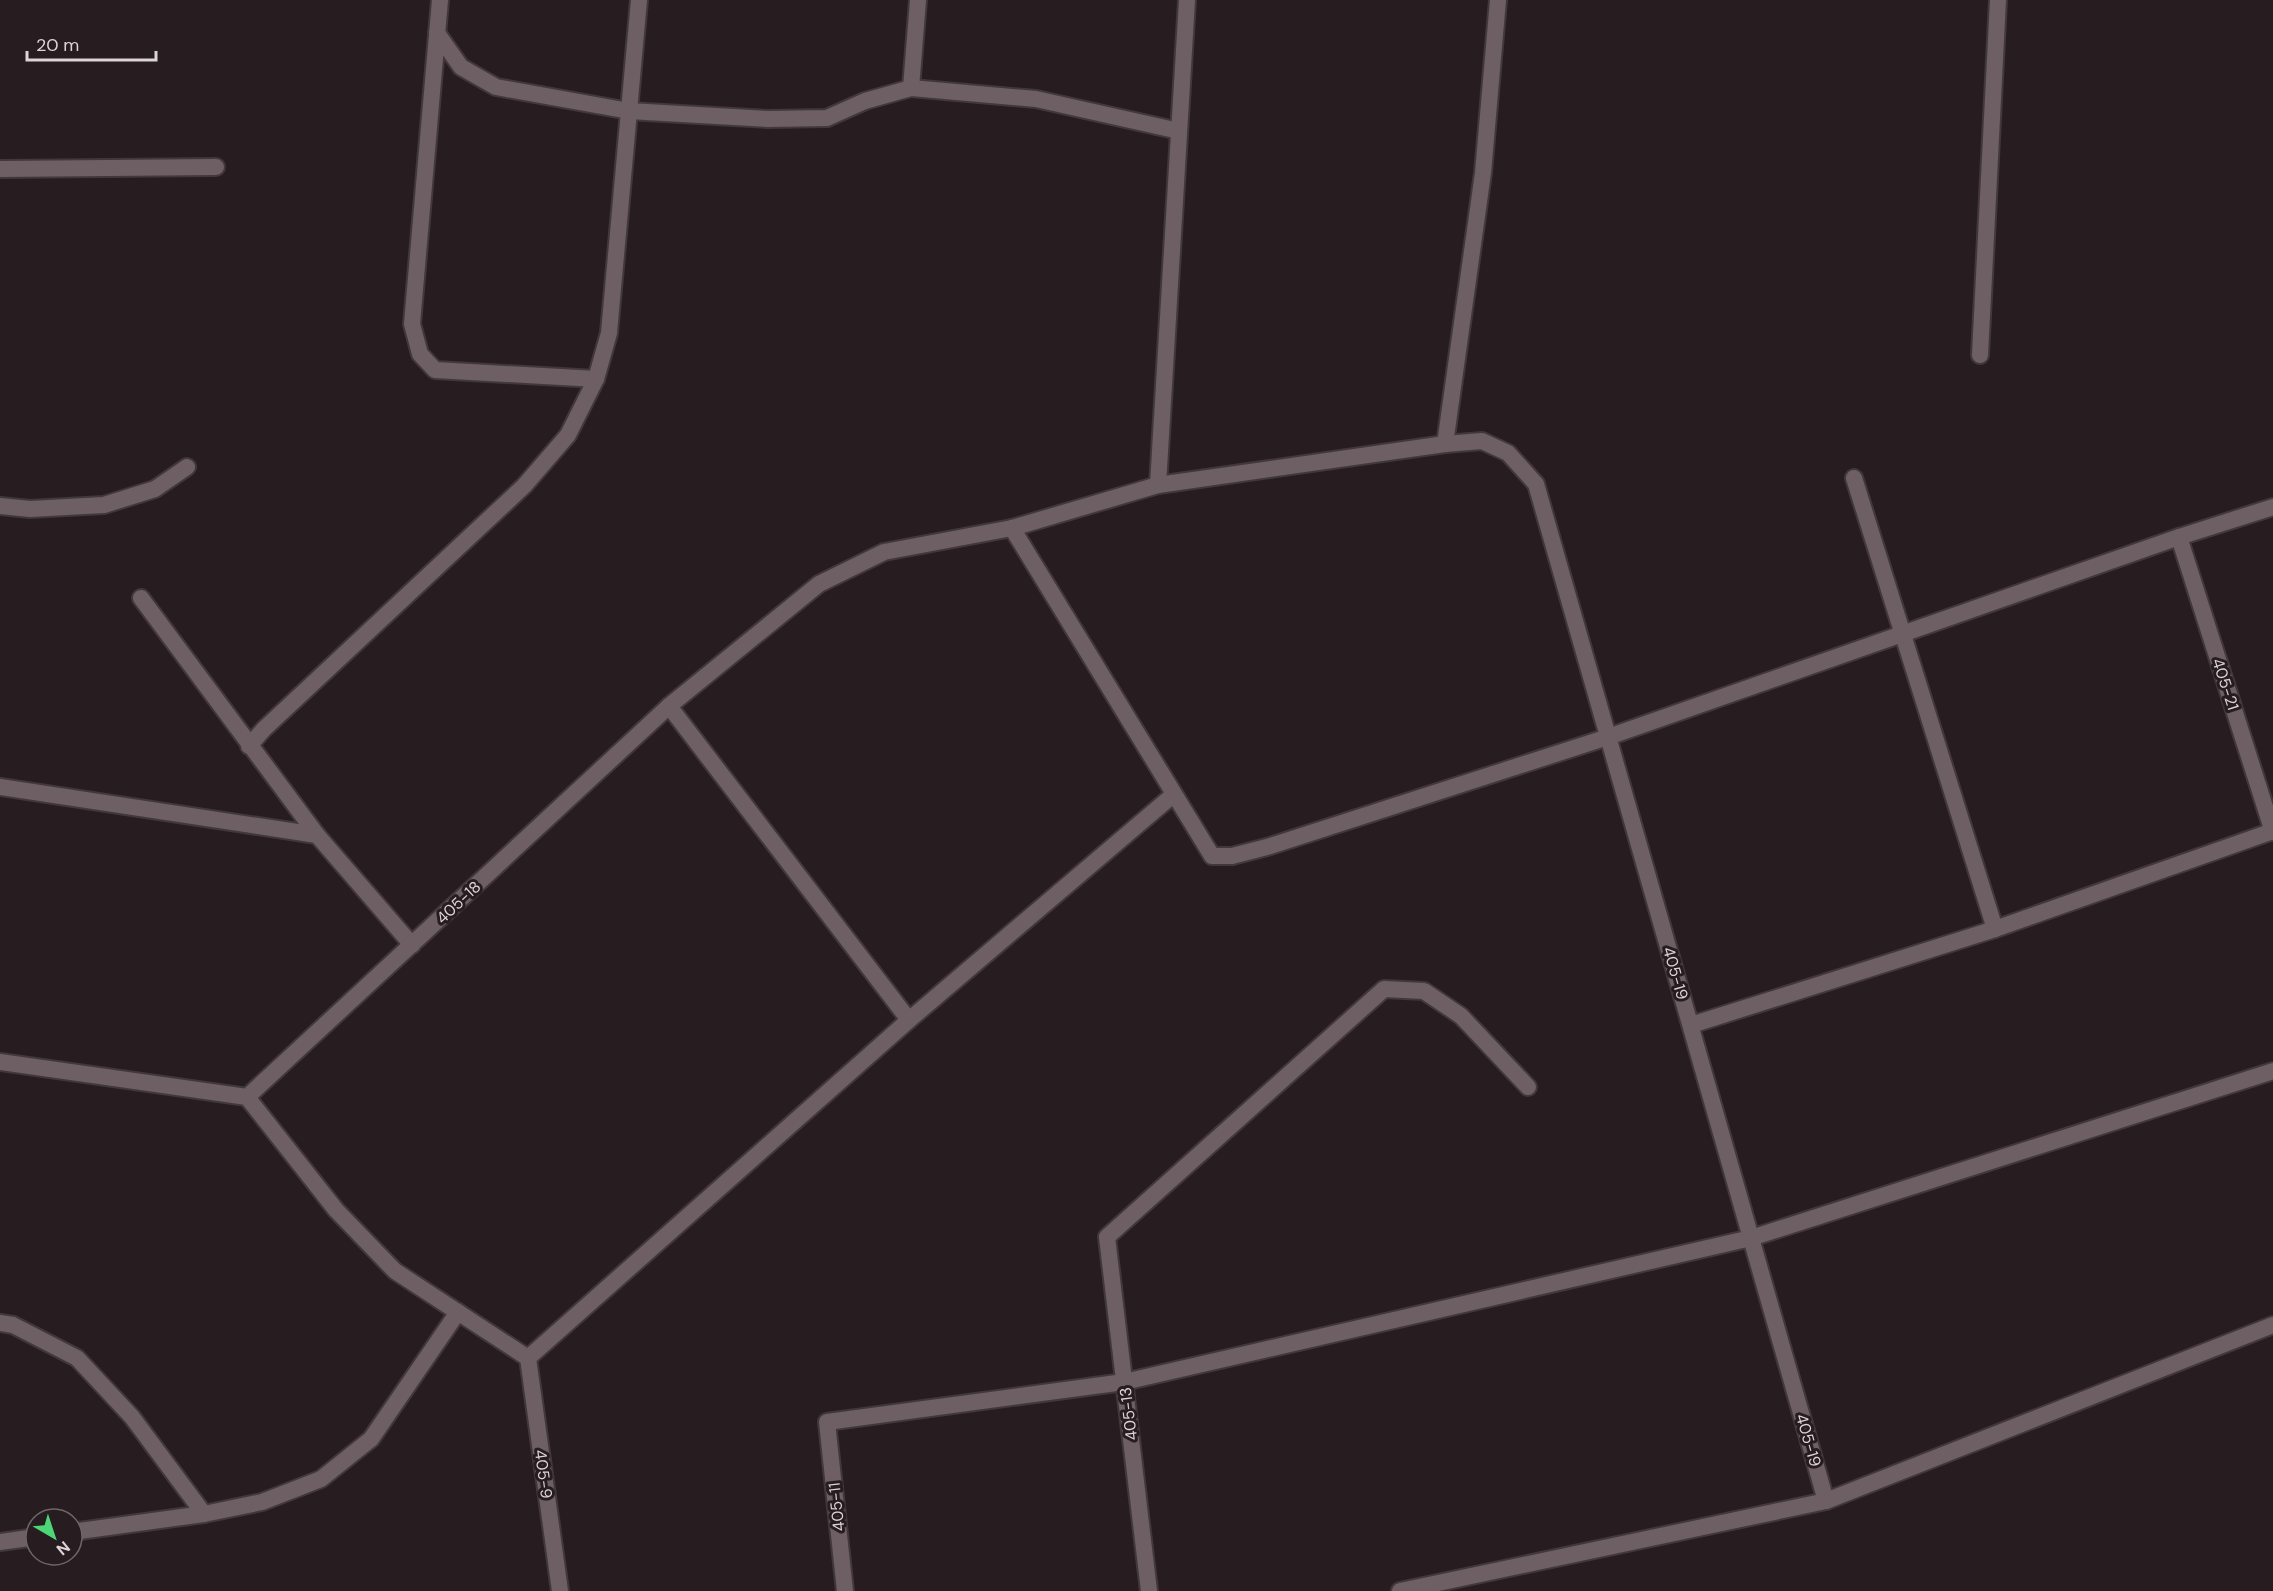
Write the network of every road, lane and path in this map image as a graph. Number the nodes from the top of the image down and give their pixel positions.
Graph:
1 (440, 0) edge
2 (639, 0) edge
3 (918, 0) edge
4 (1187, 0) edge
5 (1498, 0) edge
6 (1998, 0) edge
7 (437, 33) junction
8 (911, 88) junction
9 (629, 111) junction
10 (1179, 131) junction
11 (216, 167) dead end
12 (0, 169) edge
13 (1980, 355) dead end
14 (596, 379) junction
15 (1445, 444) junction
16 (1508, 453) joint
17 (187, 467) dead end
18 (1854, 478) dead end
19 (1158, 485) junction
20 (0, 506) edge
21 (2273, 507) edge
22 (1012, 528) junction
23 (2179, 537) junction
24 (141, 598) dead end
25 (1902, 635) junction
26 (669, 706) junction
27 (1608, 737) junction
28 (249, 746) junction
29 (0, 787) edge
30 (1173, 795) junction
31 (2273, 831) edge
32 (317, 835) junction
33 (1995, 929) junction
34 (412, 945) junction
35 (909, 1020) junction
36 (1691, 1025) junction
37 (0, 1062) edge
38 (2273, 1071) edge
39 (1528, 1088) dead end
40 (248, 1097) junction
41 (1751, 1238) junction
42 (458, 1312) junction
43 (0, 1323) edge
44 (2273, 1325) edge
45 (528, 1358) junction
46 (1124, 1382) junction
47 (1826, 1501) junction
48 (204, 1514) junction
49 (84, 1530) edge
50 (24, 1539) edge
51 (0, 1542) edge
52 (560, 1591) edge
53 (845, 1591) edge
54 (1149, 1591) edge
55 (1400, 1591) edge

1 - 7 street
2 - 9 street
3 - 8 street
4 - 10 street
5 - 15 street
6 - 13 street
7 - 9 street
7 - 14 street
8 - 9 street
8 - 10 street
9 - 14 street
10 - 19 street
11 - 12 street
14 - 28 street
15 - 16 street, 405-18
15 - 19 street, 405-18
16 - 27 street, 405-19
17 - 20 street
18 - 25 street
19 - 22 street, 405-18
21 - 23 street
22 - 26 street, 405-18
22 - 30 street
23 - 25 street
23 - 31 street, 405-21
24 - 28 street
25 - 27 street
25 - 33 street
26 - 34 street, 405-18
26 - 35 street
27 - 30 street
27 - 36 street, 405-19
28 - 32 street
29 - 32 street
30 - 35 street
31 - 33 street
32 - 34 street
33 - 36 street
34 - 40 street, 405-18
35 - 45 street
36 - 41 street, 405-19
37 - 40 street
38 - 41 street
39 - 46 street, 405-13
40 - 42 street
41 - 46 street
41 - 47 street, 405-19
42 - 45 street
42 - 48 street
43 - 48 street
44 - 47 street
45 - 52 street, 405-9
46 - 53 street, 405-11
46 - 54 street, 405-13
47 - 55 street
48 - 49 street
50 - 51 street

